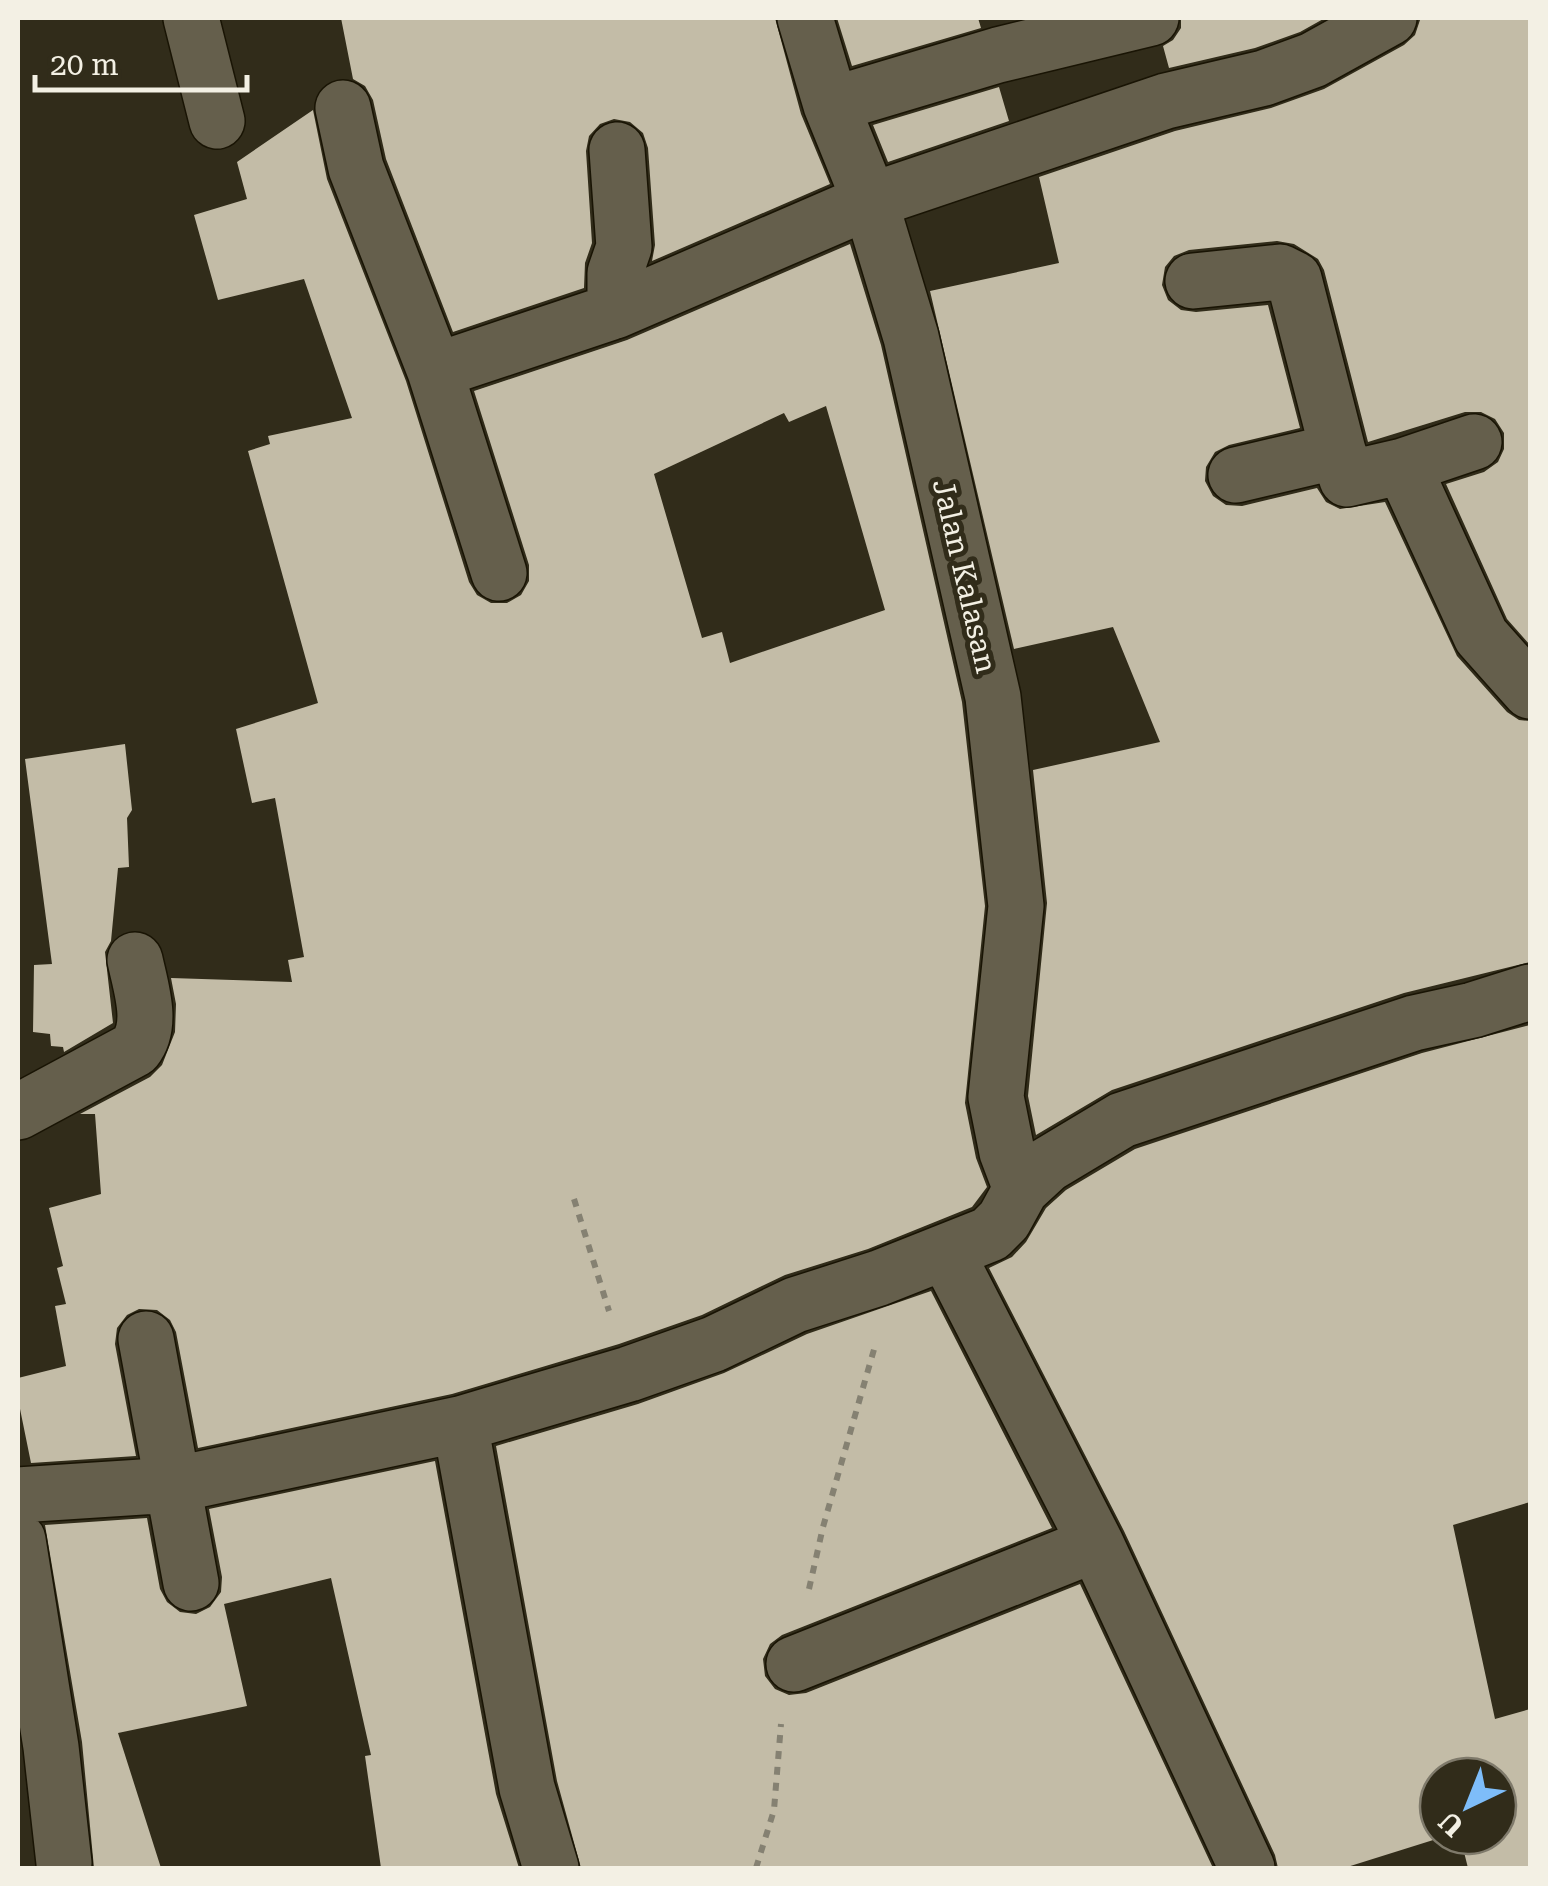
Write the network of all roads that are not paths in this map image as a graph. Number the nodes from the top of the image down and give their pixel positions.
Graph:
1 (191, 18) edge
2 (805, 18) edge
3 (1151, 18) edge
4 (1390, 18) edge
5 (832, 105) junction
6 (343, 108) dead end
7 (217, 121) dead end
8 (617, 150) dead end
9 (870, 201) junction
10 (1193, 281) dead end
11 (615, 312) junction
12 (435, 371) junction
13 (1474, 442) dead end
14 (1338, 452) junction
15 (1403, 466) junction
16 (1236, 475) dead end
17 (499, 573) dead end
18 (1530, 691) edge
19 (135, 960) dead end
20 (1530, 992) edge
21 (18, 1112) edge
22 (1014, 1170) junction
23 (946, 1252) junction
24 (146, 1340) dead end
25 (460, 1424) junction
26 (173, 1485) junction
27 (18, 1496) edge
28 (18, 1540) edge
29 (1096, 1544) junction
30 (190, 1583) dead end
31 (794, 1664) road end
32 (64, 1863) dead end
33 (550, 1868) edge
34 (1247, 1868) edge

1 - 7 street
2 - 5 street, Jalan Kalasan
3 - 5 street
4 - 9 street
5 - 9 street, Jalan Kalasan
6 - 12 street
8 - 11 street
9 - 11 street
9 - 22 street, Jalan Kalasan
10 - 14 street
11 - 12 street
12 - 17 street
13 - 15 street
14 - 15 street
14 - 16 street
15 - 18 street
19 - 21 street
20 - 22 street
22 - 23 street
23 - 25 street
23 - 29 street
24 - 26 street
25 - 26 street
25 - 33 street
26 - 27 street
26 - 30 street
28 - 32 street
29 - 31 street
29 - 34 street

